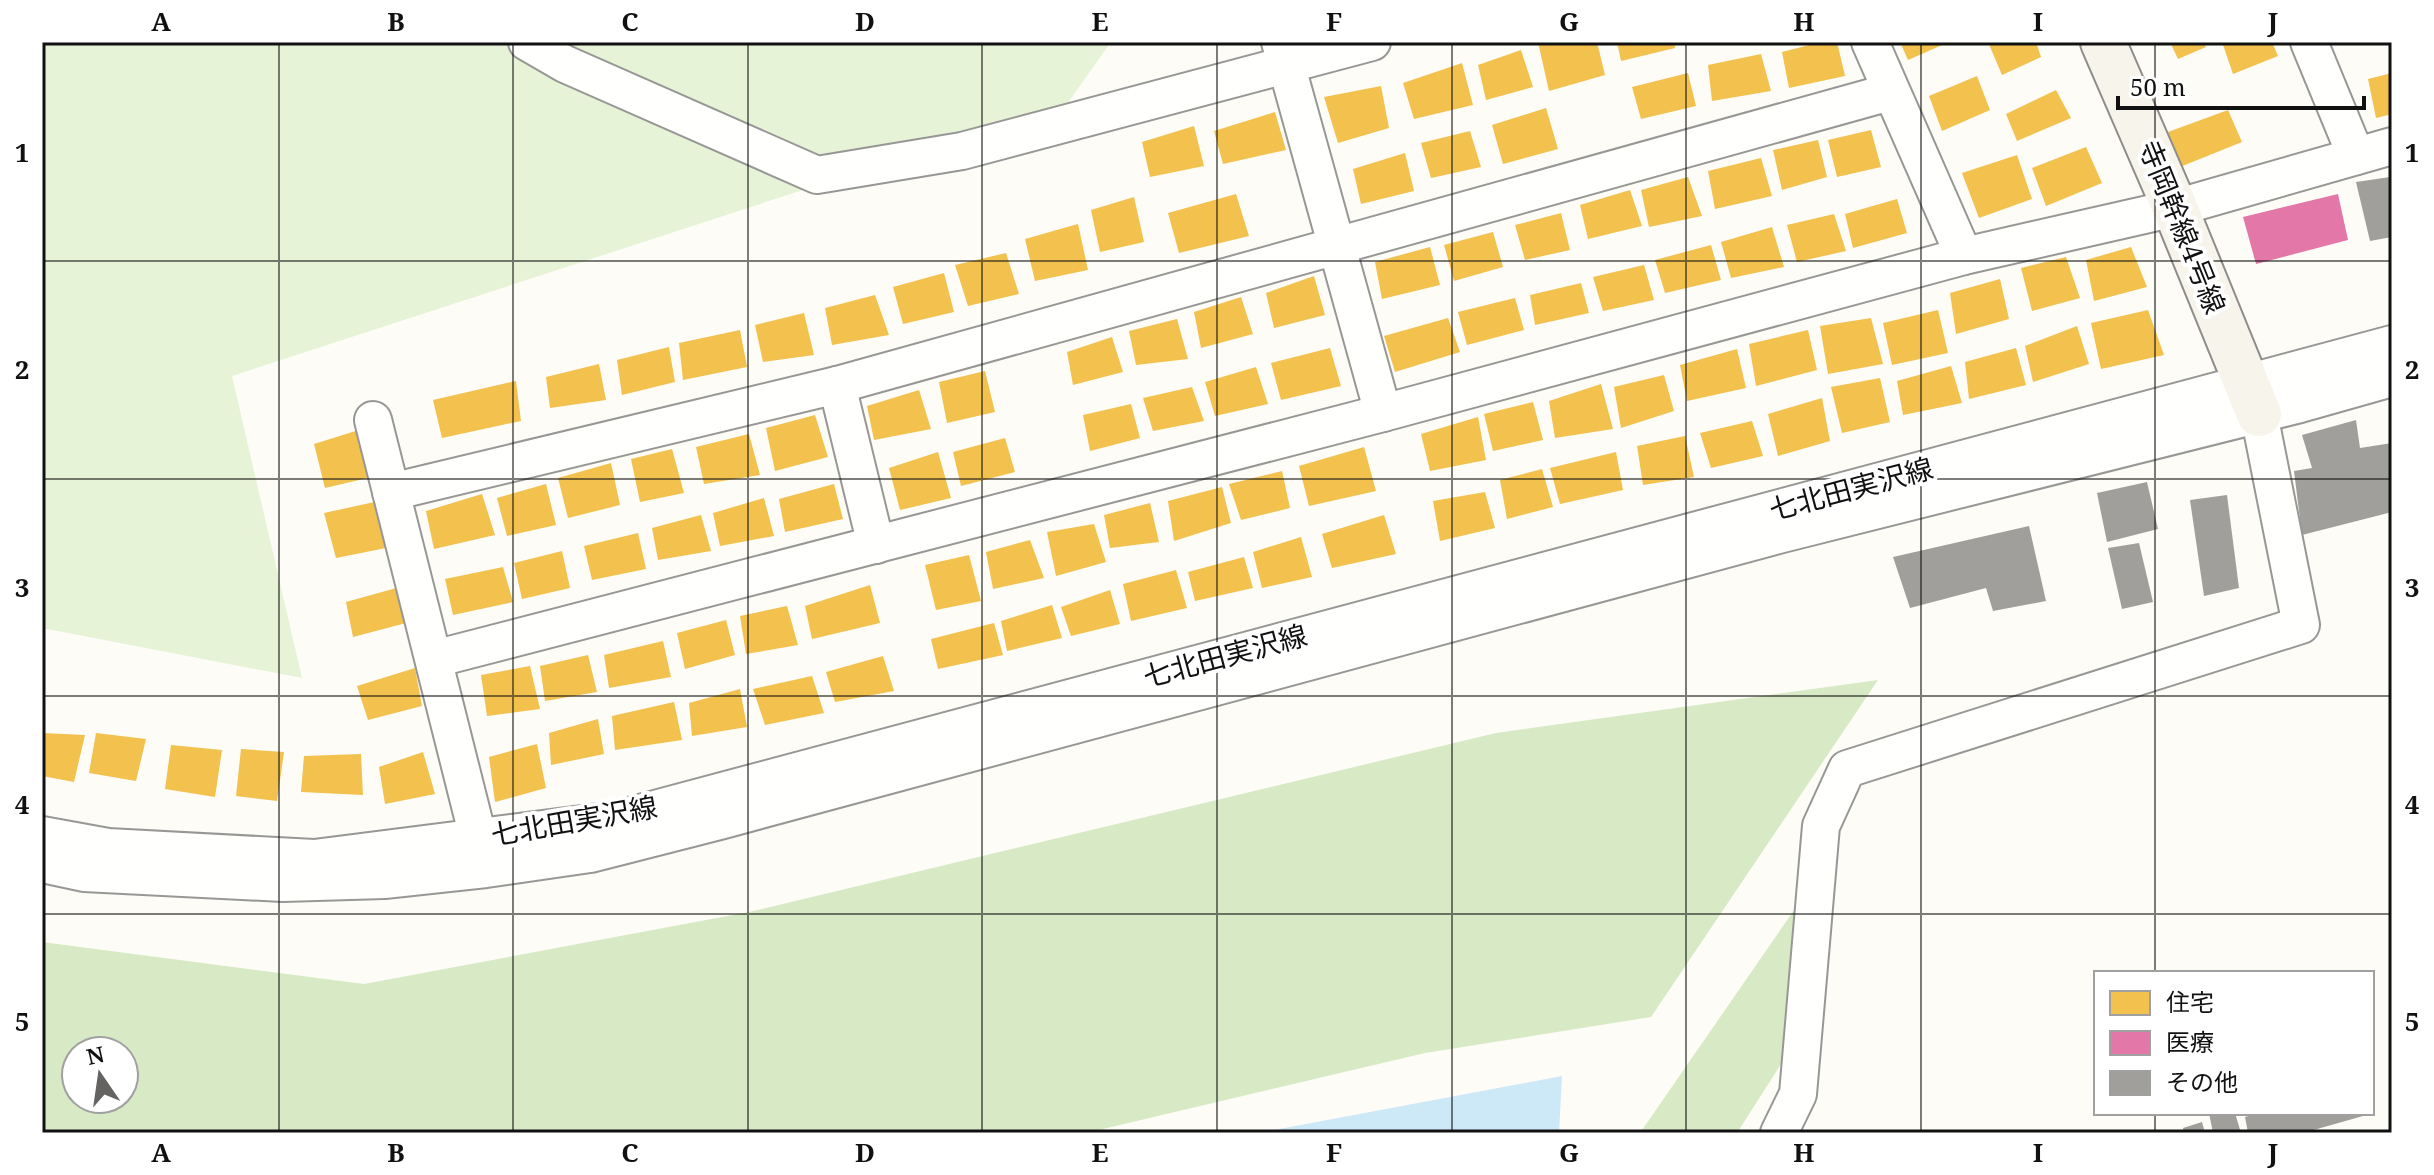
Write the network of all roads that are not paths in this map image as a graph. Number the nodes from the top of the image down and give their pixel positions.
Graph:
1 (527, 42) edge
2 (1372, 42) edge
3 (1870, 42) edge
4 (2103, 42) edge
5 (2309, 42) edge
6 (1282, 54) edge
7 (1890, 92) junction
8 (2392, 146) edge
9 (2356, 156) junction
10 (2175, 208) junction
11 (1337, 245) junction
12 (1964, 256) junction
13 (2392, 344) edge
14 (2392, 378) edge
15 (837, 385) junction
16 (2253, 398) junction
17 (1383, 413) junction
18 (373, 420) dead end
19 (391, 492) junction
20 (876, 545) junction
21 (434, 659) junction
22 (42, 835) edge
23 (482, 854) junction
24 (42, 864) edge
25 (1779, 1133) edge

1 - 6 street
2 - 6 street
3 - 7 street
4 - 10 street, 寺岡幹線4号線
5 - 9 street
6 - 11 street
7 - 11 street
7 - 12 street
8 - 9 street
9 - 10 street
10 - 12 street
10 - 16 street, 寺岡幹線4号線
11 - 15 street
11 - 17 street
12 - 17 street
13 - 16 street
14 - 16 street
15 - 19 street
15 - 20 street
16 - 23 street
16 - 25 street
17 - 20 street
18 - 19 street
19 - 21 street
20 - 21 street
21 - 23 street
22 - 23 street, 七北田実沢線
23 - 24 street

